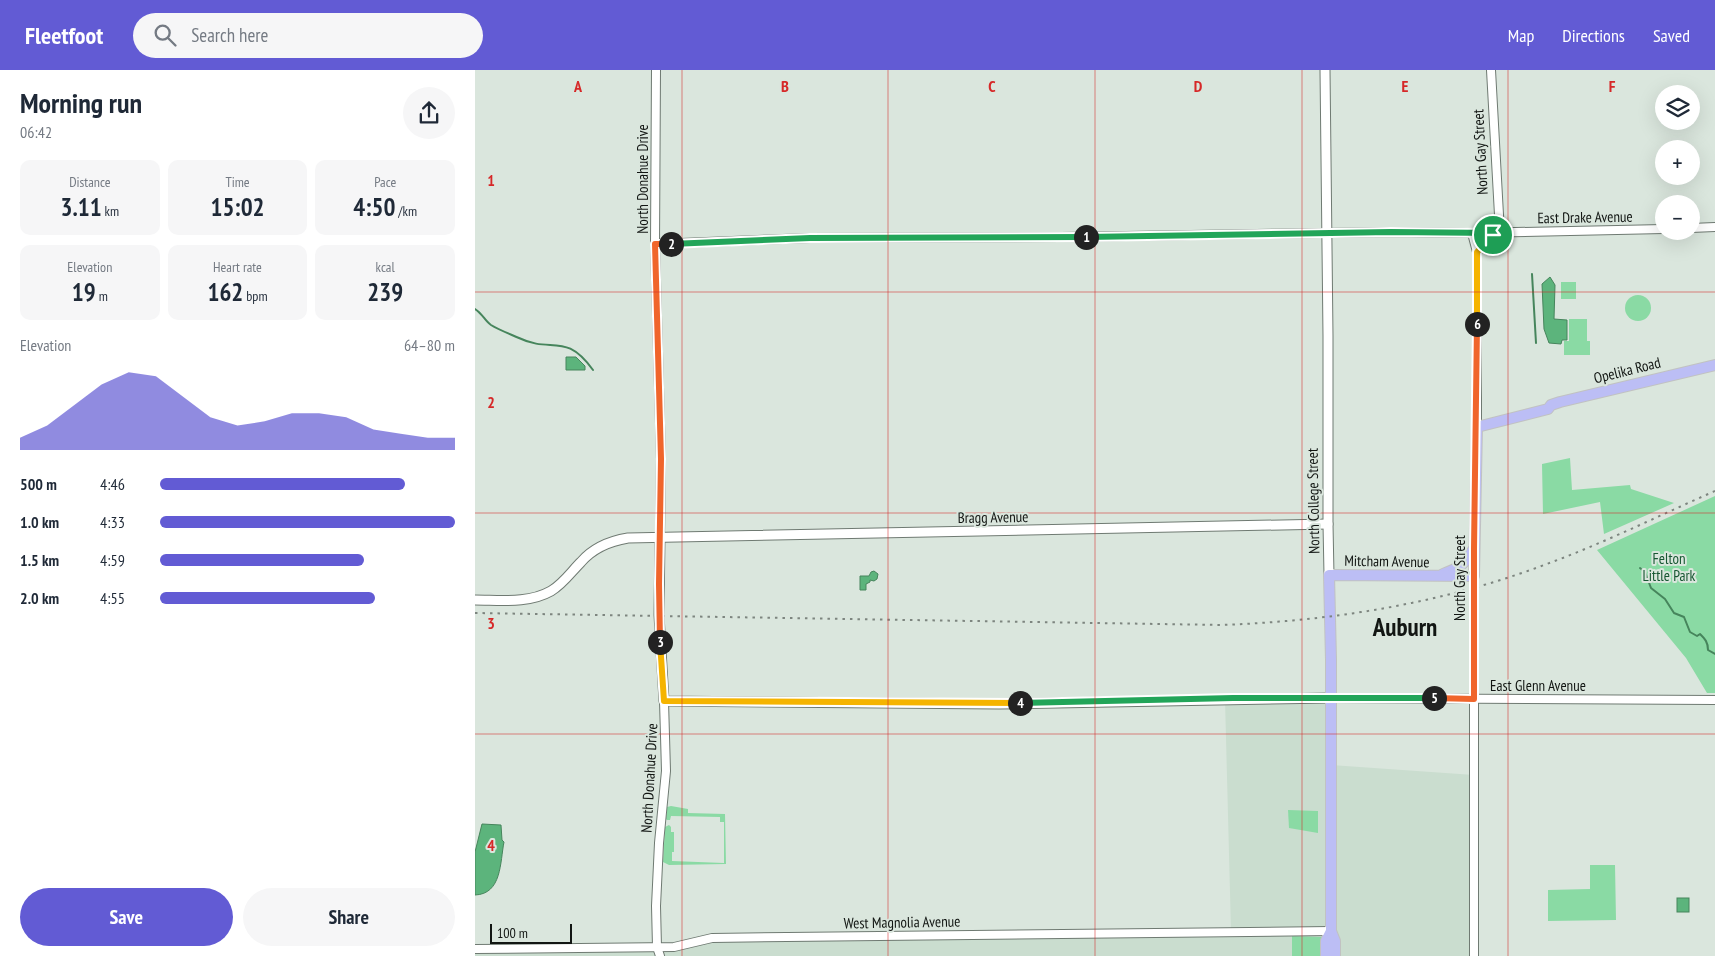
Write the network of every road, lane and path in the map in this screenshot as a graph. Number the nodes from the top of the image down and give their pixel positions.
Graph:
1 (656, 70) edge
2 (1325, 70) edge
3 (1491, 70) edge
4 (1715, 227) edge
5 (1700, 228) edge
6 (1655, 229) edge
7 (1327, 233) junction
8 (1472, 233) junction
9 (1498, 233) junction
10 (655, 244) junction
11 (1477, 252) junction
12 (1715, 365) edge
13 (1715, 372) edge
14 (1548, 409) junction
15 (1477, 427) junction
16 (1327, 524) junction
17 (659, 537) junction
18 (1474, 549) junction
19 (1329, 575) junction
20 (1474, 576) junction
21 (1437, 577) junction
22 (475, 600) edge
23 (1331, 698) junction
24 (1474, 699) junction
25 (1715, 700) edge
26 (664, 701) junction
27 (1331, 931) junction
28 (657, 947) junction
29 (475, 949) edge
30 (653, 956) edge
31 (660, 956) edge
32 (1326, 956) edge
33 (1335, 956) edge
34 (1475, 956) edge

1 - 10 street, North Donahue Drive
2 - 7 main road, North College Street
3 - 9 street, North Gay Street
4 - 5 street
6 - 9 street, East Drake Avenue
7 - 8 street, East Drake Avenue
7 - 10 street, East Drake Avenue
7 - 16 main road, North College Street
8 - 9 street, East Drake Avenue
8 - 11 street, North Gay Street
9 - 11 street
10 - 17 street, North Donahue Drive
11 - 15 street, North Gay Street
12 - 14 main road, Opelika Road
13 - 14 main road, Opelika Road
14 - 15 main road, Opelika Road
15 - 18 main road, North Gay Street
16 - 17 main road, Bragg Avenue
16 - 19 main road, North College Street
17 - 22 main road, Bragg Avenue
17 - 26 main road, North Donahue Drive
18 - 20 main road, North Gay Street
18 - 21 main road
19 - 21 main road, Mitcham Avenue
19 - 23 main road, North College Street
20 - 21 main road, Mitcham Avenue
20 - 24 street, North Gay Street
23 - 24 street, East Glenn Avenue
23 - 26 main road
23 - 27 main road, North College Street
24 - 25 street, East Glenn Avenue
24 - 34 street, North Gay Street
26 - 28 street, North Donahue Drive
27 - 28 street, West Magnolia Avenue
27 - 32 main road
27 - 33 main road
28 - 29 street, West Magnolia Avenue
28 - 30 street
28 - 31 street

